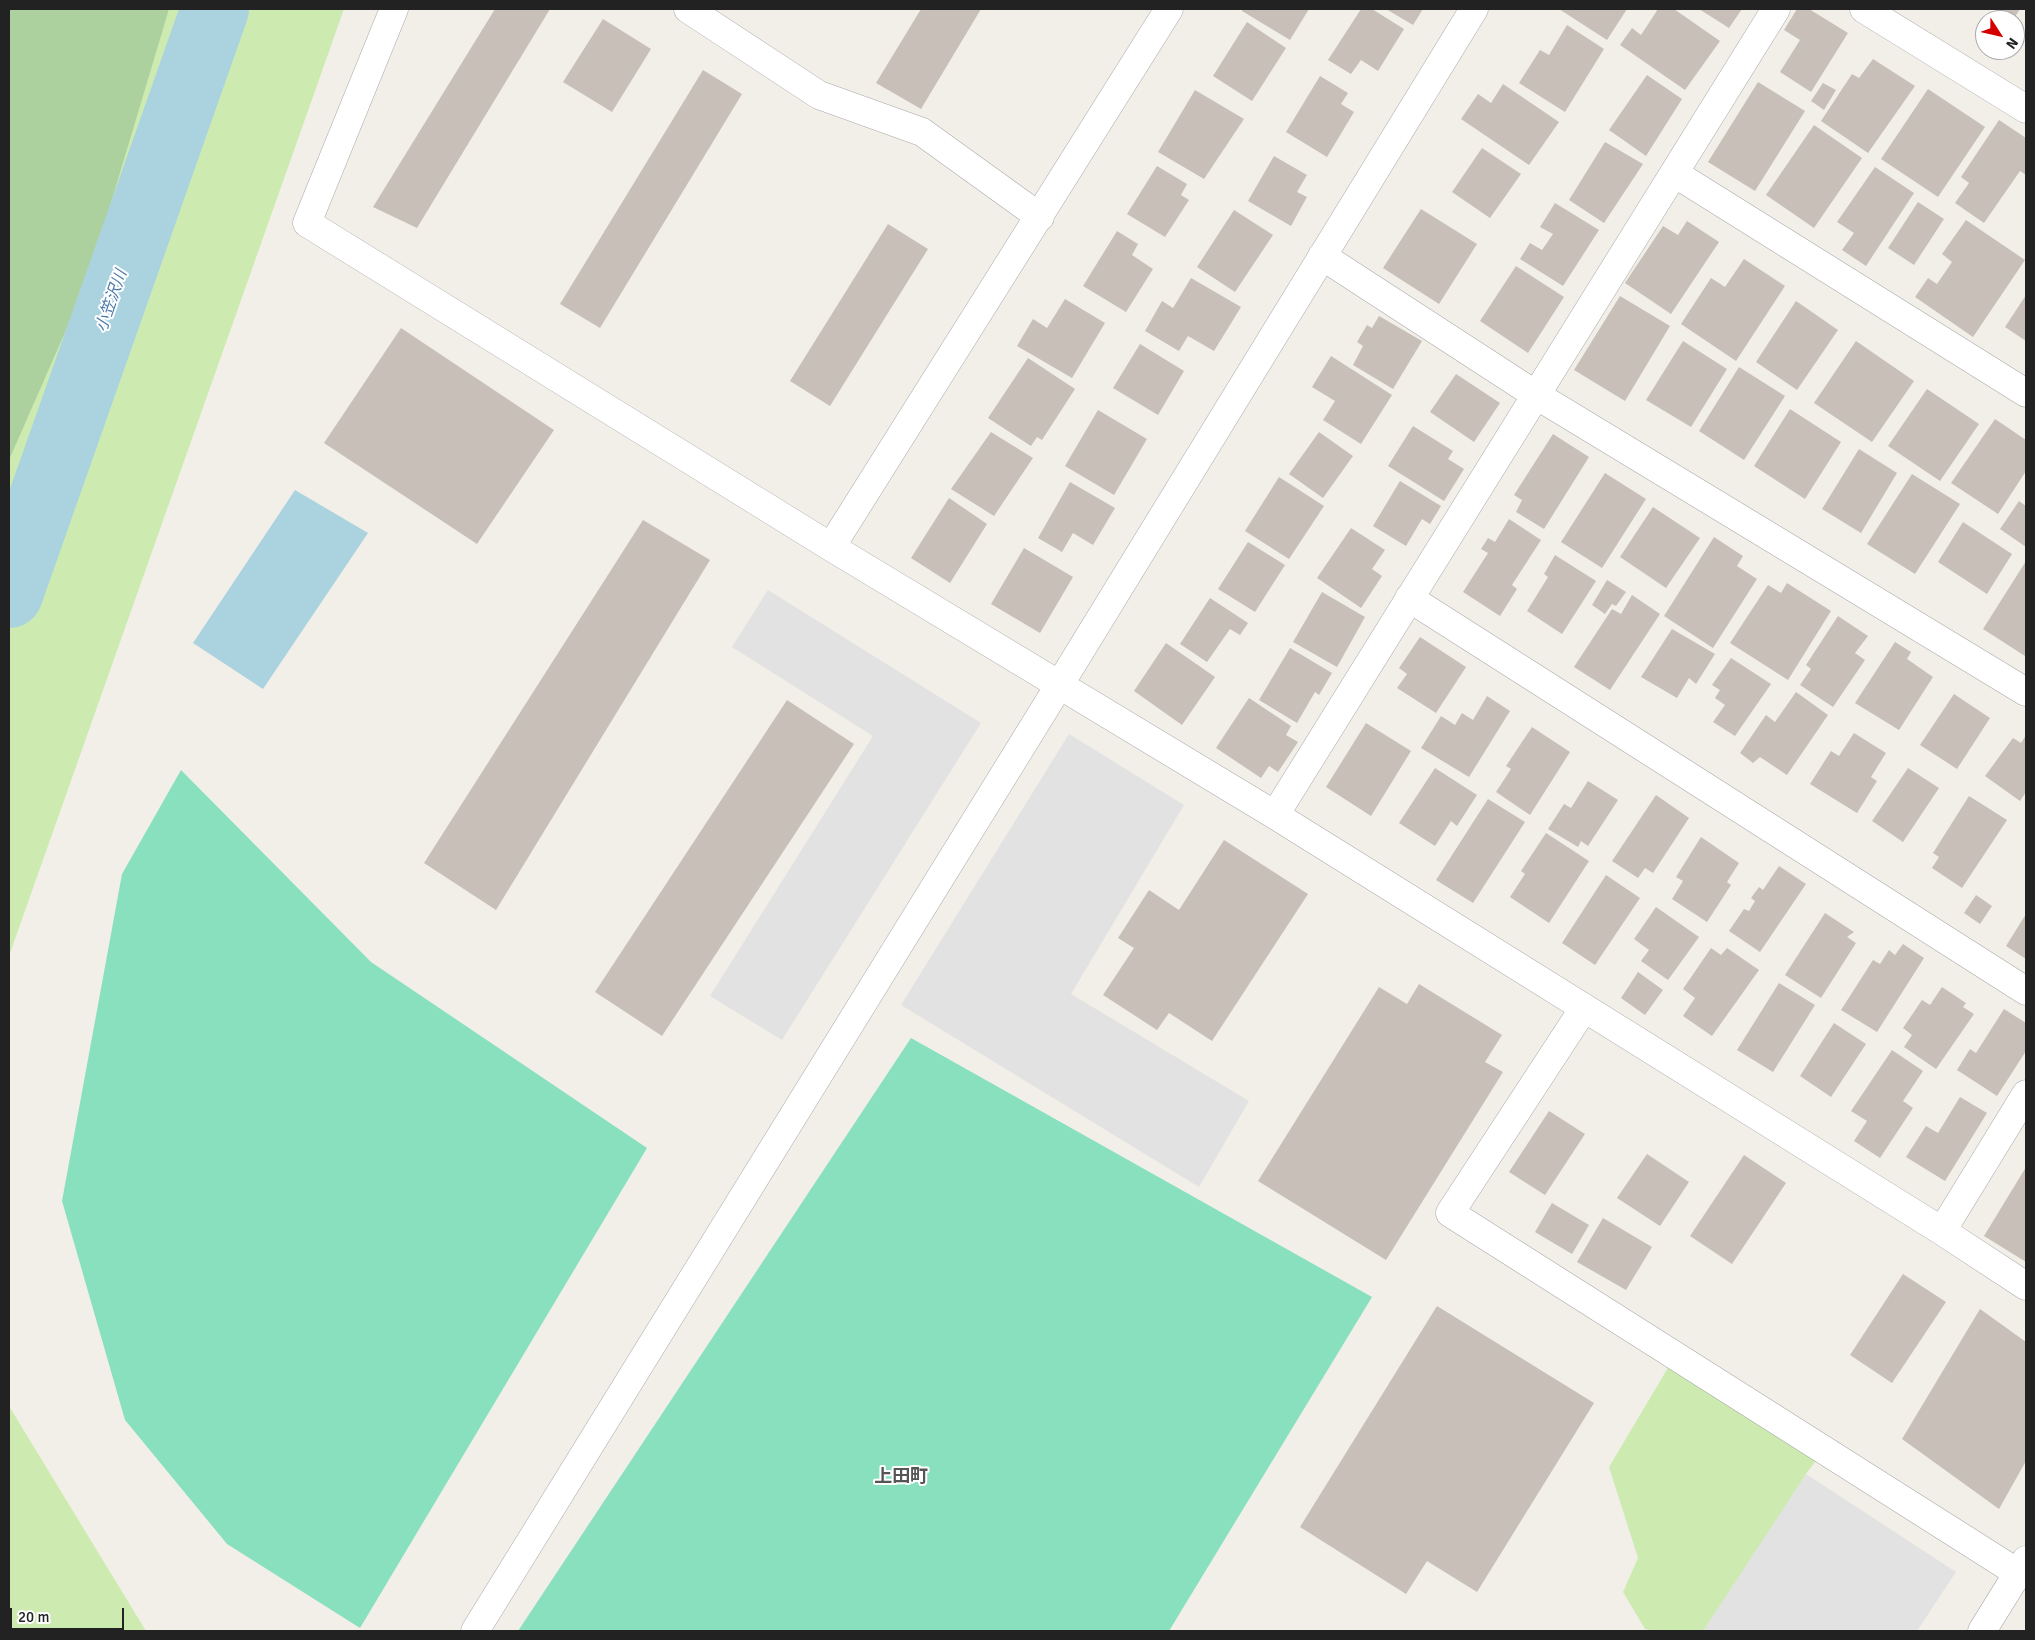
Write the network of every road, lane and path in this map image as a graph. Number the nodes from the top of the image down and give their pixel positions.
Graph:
1 (394, 9) edge
2 (688, 9) edge
3 (1170, 9) edge
4 (1474, 9) edge
5 (1776, 9) edge
6 (1864, 9) edge
7 (2026, 109) edge
8 (1674, 173) junction
9 (1040, 217) junction
10 (1322, 256) junction
11 (2026, 393) edge
12 (1536, 395) junction
13 (831, 547) junction
14 (1409, 598) junction
15 (1060, 684) junction
16 (2026, 692) edge
17 (1275, 815) junction
18 (2026, 992) edge
19 (1584, 1008) junction
20 (2026, 1094) edge
21 (1942, 1231) junction
22 (2026, 1286) edge
23 (2022, 1567) edge
24 (475, 1631) edge
25 (1982, 1631) edge

1 - 13 street
2 - 9 street
3 - 9 street
4 - 10 street
5 - 8 street
6 - 7 street
8 - 11 street
8 - 12 street
9 - 13 street
10 - 12 street
10 - 15 street
12 - 14 street
12 - 16 street
13 - 15 street
14 - 17 street
14 - 18 street
15 - 17 street
15 - 24 street
17 - 19 street
19 - 21 street
19 - 23 street
20 - 21 street
21 - 22 street
23 - 25 street

